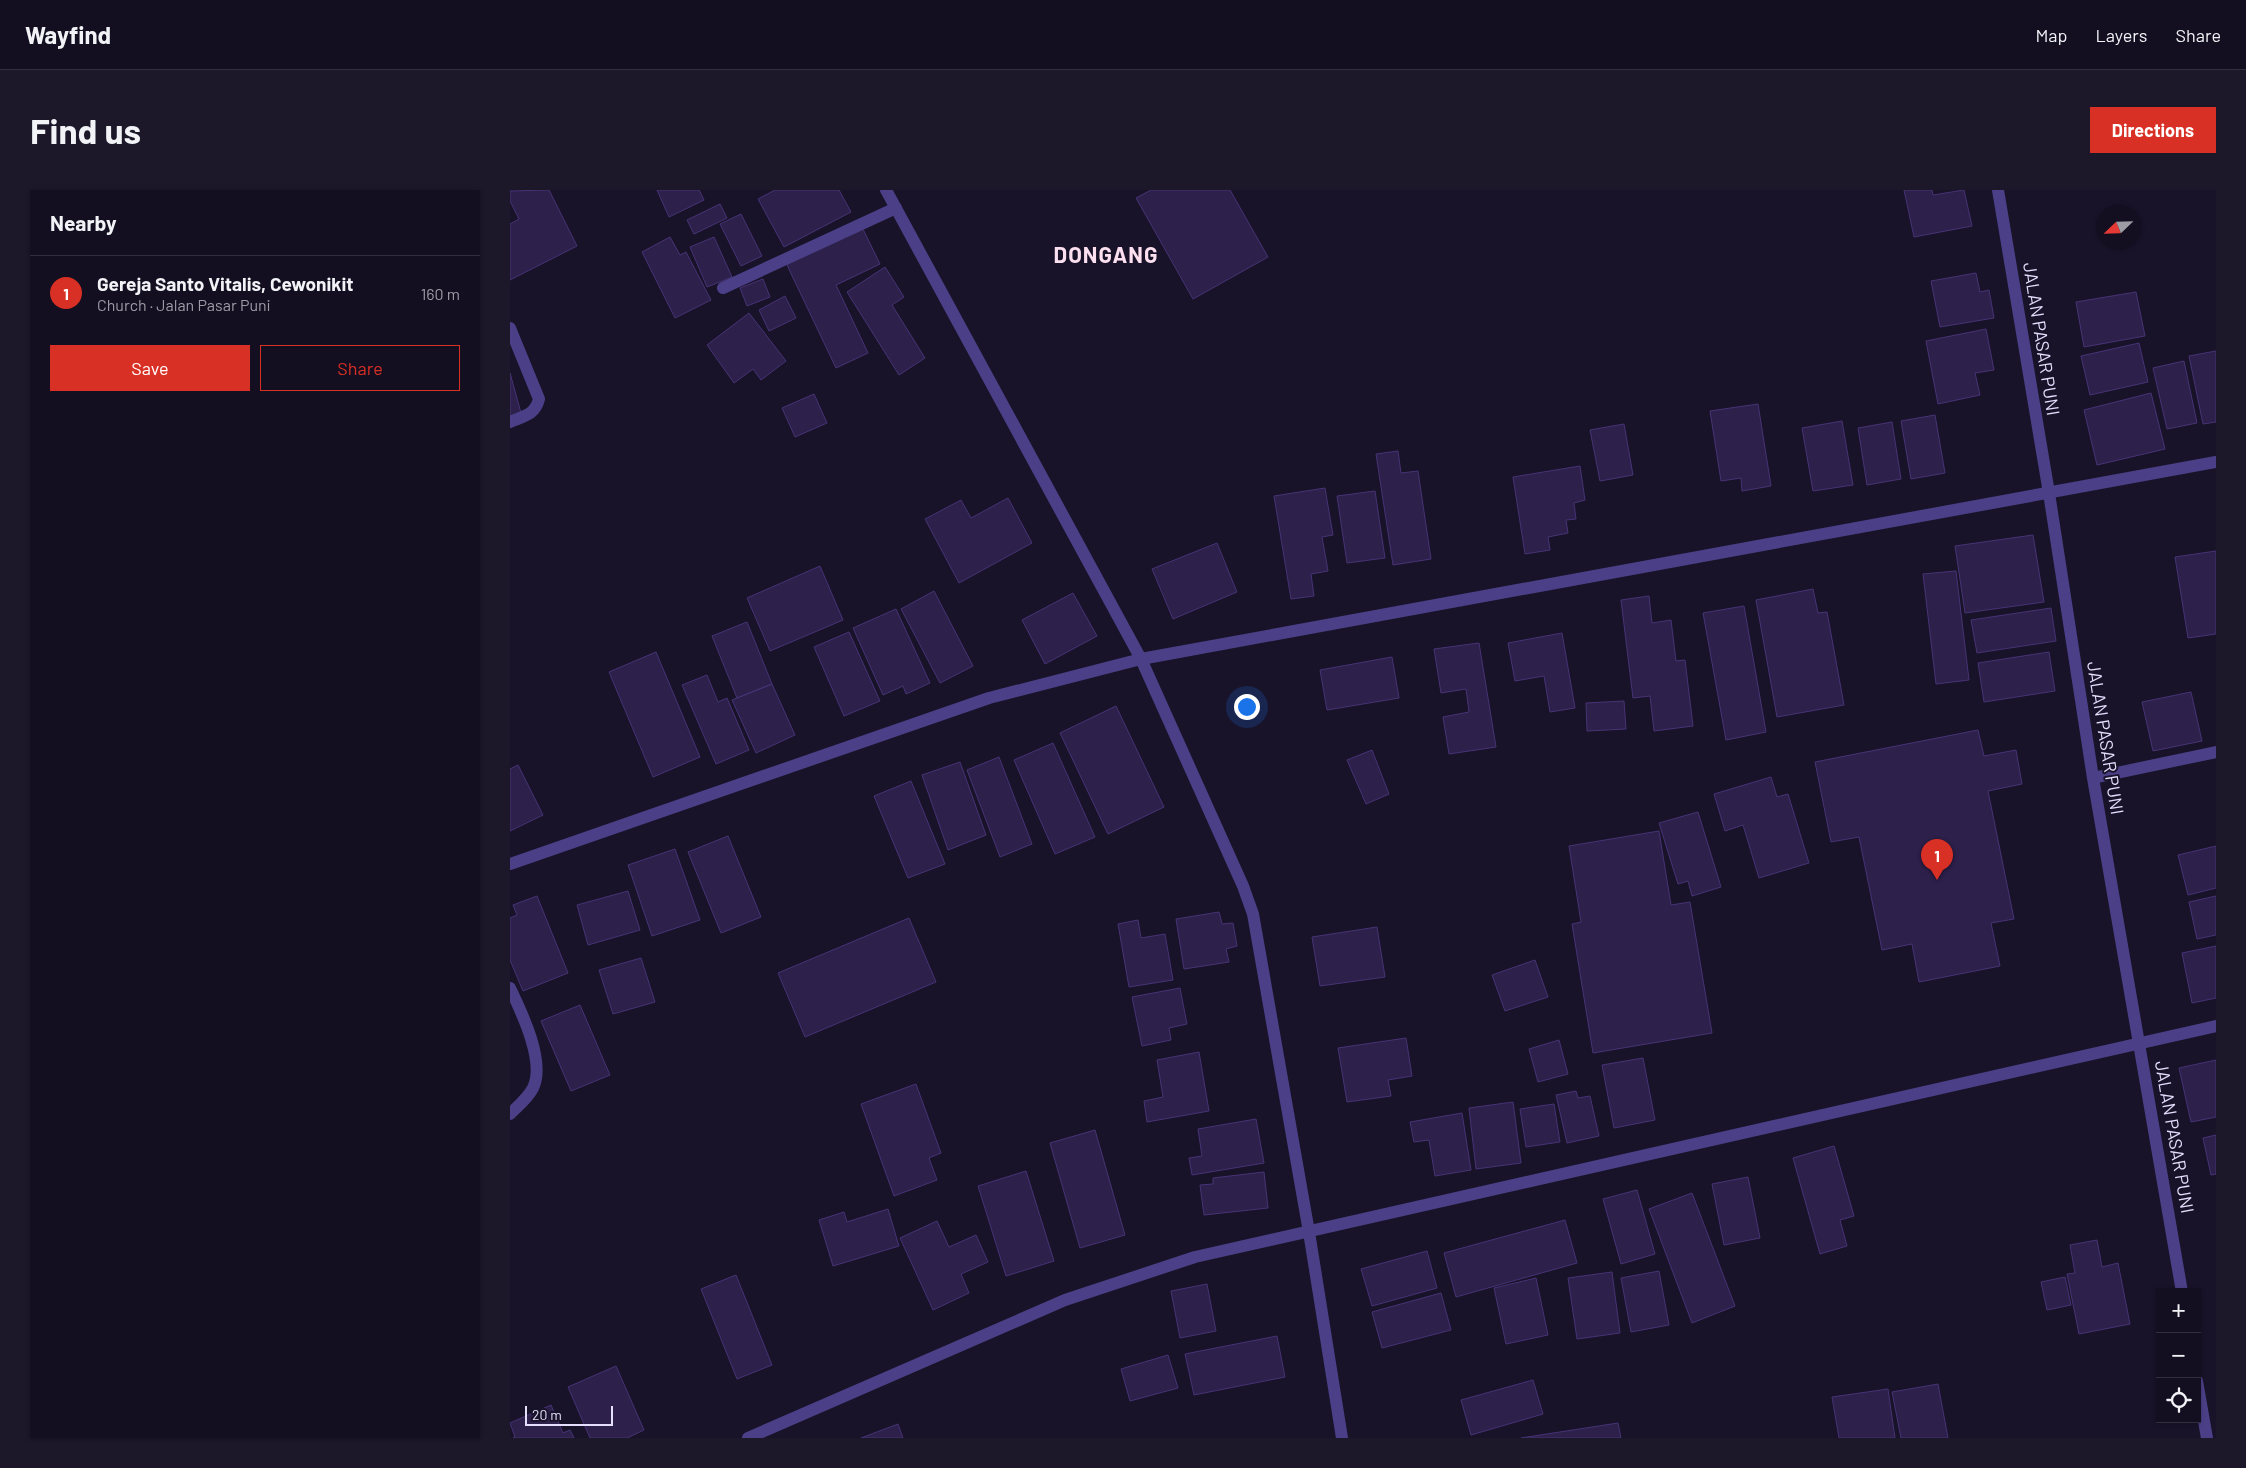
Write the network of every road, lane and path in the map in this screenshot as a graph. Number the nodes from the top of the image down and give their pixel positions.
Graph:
1 (886, 190) edge
2 (1998, 190) edge
3 (896, 208) junction
4 (723, 288) dead end
5 (510, 328) edge
6 (510, 422) edge
7 (2216, 462) edge
8 (2049, 493) junction
9 (1141, 659) junction
10 (2216, 752) edge
11 (2093, 778) junction
12 (510, 864) edge
13 (510, 988) edge
14 (2216, 1026) edge
15 (2141, 1043) junction
16 (510, 1114) edge
17 (1309, 1232) junction
18 (2181, 1288) edge
19 (2201, 1404) edge
20 (748, 1438) edge
21 (1342, 1438) edge
22 (2207, 1438) edge

1 - 3 street
2 - 8 street, JALAN PASAR PUNI
3 - 4 street
3 - 9 street
5 - 6 street
7 - 8 street
8 - 9 street
8 - 11 street, JALAN PASAR PUNI
9 - 12 street
9 - 17 street
10 - 11 street
11 - 15 street, JALAN PASAR PUNI
13 - 16 street
14 - 15 street
15 - 17 street
15 - 18 street, JALAN PASAR PUNI
17 - 20 street
17 - 21 street
19 - 22 street

